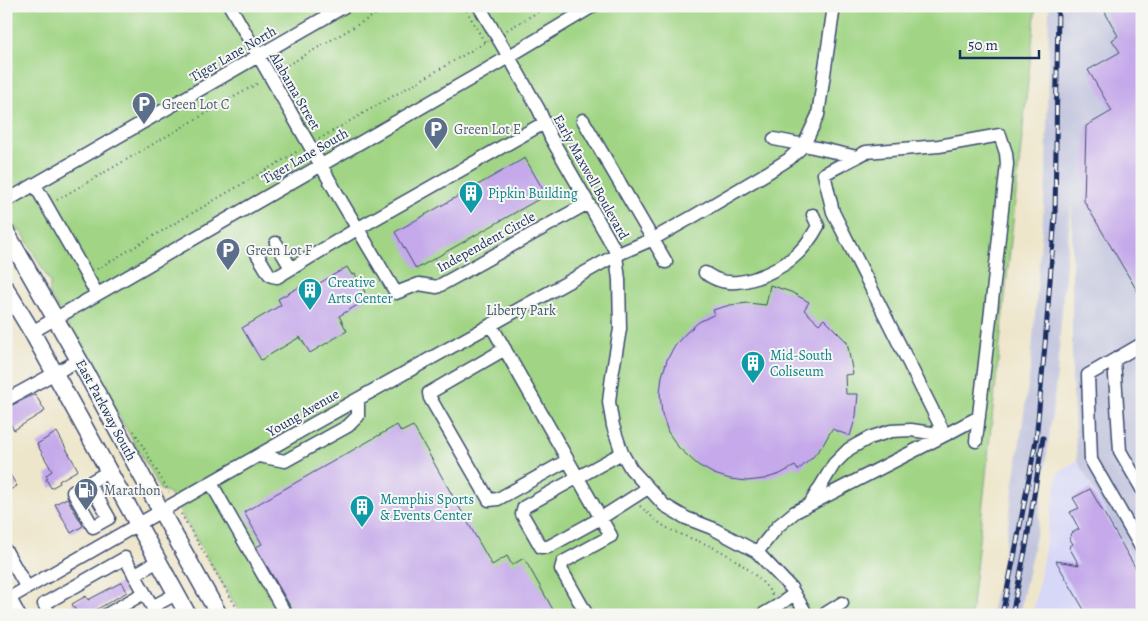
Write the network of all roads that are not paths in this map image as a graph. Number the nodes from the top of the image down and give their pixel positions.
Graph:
1 (230, 6) edge
2 (344, 6) edge
3 (479, 6) edge
4 (594, 6) edge
5 (834, 6) edge
6 (258, 57) junction
7 (509, 57) junction
8 (583, 120) dead end
9 (544, 123) junction
10 (774, 139) dead end
11 (804, 145) junction
12 (857, 157) junction
13 (320, 165) junction
14 (35, 185) junction
15 (6, 201) edge
16 (588, 203) junction
17 (813, 215) dead end
18 (358, 229) junction
19 (6, 232) edge
20 (653, 240) junction
21 (276, 243) dead end
22 (257, 254) dead end
23 (616, 255) junction
24 (666, 262) dead end
25 (291, 268) junction
26 (705, 273) dead end
27 (6, 289) edge
28 (97, 294) junction
29 (396, 294) joint
30 (55, 319) junction
31 (491, 325) junction
32 (32, 332) junction
33 (1142, 344) edge
34 (505, 349) junction
35 (79, 360) junction
36 (1114, 360) junction
37 (54, 373) junction
38 (358, 399) junction
39 (6, 400) edge
40 (979, 417) junction
41 (946, 435) junction
42 (976, 441) dead end
43 (622, 453) junction
44 (259, 456) junction
45 (568, 460) junction
46 (1137, 468) edge
47 (108, 472) junction
48 (578, 478) junction
49 (89, 483) junction
50 (211, 483) junction
51 (648, 488) junction
52 (1142, 489) edge
53 (124, 500) junction
54 (810, 504) junction
55 (161, 512) junction
56 (102, 516) junction
57 (601, 518) junction
58 (138, 525) junction
59 (110, 540) junction
60 (96, 548) junction
61 (1142, 549) edge
62 (6, 550) edge
63 (757, 552) junction
64 (158, 562) junction
65 (66, 566) junction
66 (108, 568) junction
67 (134, 574) junction
68 (77, 585) junction
69 (27, 588) junction
70 (144, 593) junction
71 (176, 594) junction
72 (794, 594) junction
73 (8, 599) edge
74 (842, 603) dead end
75 (218, 610) edge
76 (154, 611) edge
77 (19, 615) edge
78 (50, 615) edge
79 (106, 615) edge
80 (188, 615) edge
81 (286, 615) edge
82 (587, 615) edge
83 (762, 615) edge
84 (807, 615) edge
85 (823, 615) edge

1 - 6 street, Alabama Street
2 - 6 street, Tiger Lane North
3 - 7 street, Early Maxwell Boulevard
4 - 7 street, Tiger Lane South
5 - 11 street
6 - 13 street, Alabama Street
6 - 14 street, Tiger Lane North
7 - 9 street, Early Maxwell Boulevard
7 - 13 street, Tiger Lane South
8 - 20 street
9 - 16 street, Early Maxwell Boulevard
9 - 18 street
10 - 11 street
11 - 12 street
11 - 20 street, Young Avenue
12 - 40 street
12 - 41 street
13 - 18 street, Alabama Street
13 - 28 street, Tiger Lane South
14 - 15 street, Tiger Lane North
14 - 28 street
16 - 23 street, Early Maxwell Boulevard
16 - 29 street, Independent Circle
17 - 26 street
18 - 25 street
18 - 29 street, Alabama Street
19 - 30 main road, East Parkway South
20 - 23 street, Young Avenue
20 - 24 street
21 - 25 street
22 - 25 street
23 - 31 street, Young Avenue
23 - 43 street, Early Maxwell Boulevard
27 - 32 main road, East Parkway South
28 - 30 street, Tiger Lane South
30 - 32 street, Tiger Lane South
30 - 35 main road, East Parkway South
31 - 34 street
31 - 38 street, Young Avenue
32 - 37 main road, East Parkway South
33 - 36 street
34 - 45 street
34 - 45 street
35 - 37 street
35 - 55 main road, East Parkway South
36 - 46 street
36 - 61 street
37 - 39 street
37 - 47 main road, East Parkway South
38 - 44 street, Young Avenue
38 - 44 street
40 - 41 street
40 - 42 street
41 - 54 street
41 - 54 street
43 - 48 street
43 - 51 street, Early Maxwell Boulevard
44 - 50 street, Young Avenue
45 - 48 street
46 - 52 street
47 - 49 street
47 - 53 main road, East Parkway South
48 - 57 street
48 - 57 street
49 - 56 street
49 - 56 street
50 - 55 street, Young Avenue
50 - 81 street
51 - 57 street
51 - 63 street, Early Maxwell Boulevard
53 - 56 street
53 - 58 main road, East Parkway South
54 - 63 street
55 - 58 street, Young Avenue
55 - 75 main road, East Parkway South
56 - 59 street
57 - 82 street
58 - 59 street, Young Avenue
58 - 64 main road, East Parkway South
59 - 60 street, Young Avenue
60 - 65 street, Young Avenue
60 - 66 street
62 - 69 street
63 - 72 street, Early Maxwell Boulevard
64 - 67 street
64 - 71 main road, East Parkway South
65 - 68 street
65 - 69 street, Young Avenue
66 - 67 street
66 - 68 street
67 - 70 street
68 - 78 street
69 - 73 street, Young Avenue
70 - 76 street
70 - 79 street
71 - 76 street
71 - 80 main road, East Parkway South
72 - 83 street
72 - 84 street, Early Maxwell Boulevard
73 - 77 street
74 - 85 street

